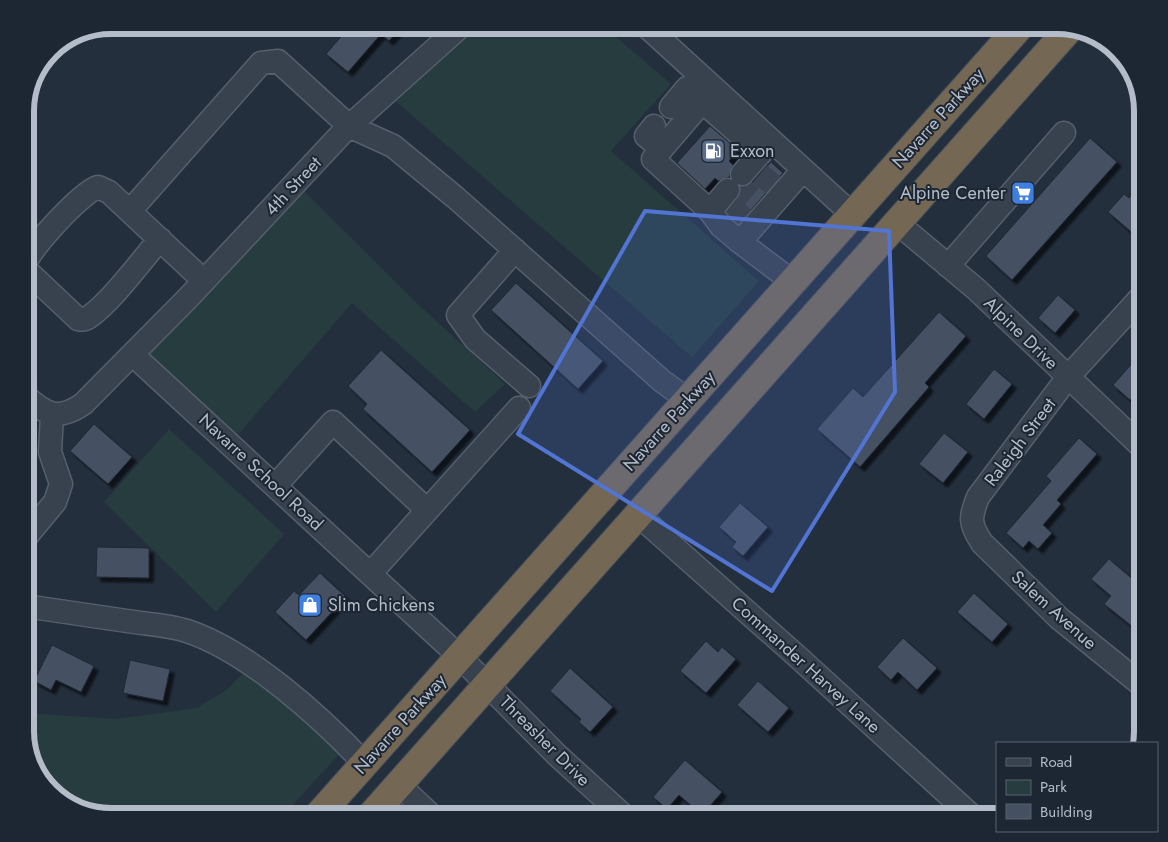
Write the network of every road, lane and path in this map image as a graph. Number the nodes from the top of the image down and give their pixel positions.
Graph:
1 (452, 34) edge
2 (653, 34) edge
3 (1013, 34) edge
4 (1027, 34) edge
5 (1064, 34) edge
6 (709, 95) junction
7 (671, 107) dead end
8 (349, 126) junction
9 (654, 126) dead end
10 (1064, 133) dead end
11 (662, 149) junction
12 (804, 170) junction
13 (742, 179) junction
14 (130, 211) junction
15 (852, 215) junction
16 (896, 222) junction
17 (747, 230) junction
18 (160, 239) junction
19 (515, 250) junction
20 (34, 253) edge
21 (948, 266) junction
22 (34, 277) edge
23 (204, 281) junction
24 (793, 282) junction
25 (1134, 305) edge
26 (133, 355) junction
27 (1068, 377) junction
28 (529, 386) dead end
29 (688, 400) junction
30 (34, 404) edge
31 (519, 408) dead end
32 (52, 414) junction
33 (718, 423) junction
34 (1134, 439) edge
35 (276, 485) junction
36 (427, 510) junction
37 (638, 515) junction
38 (34, 527) edge
39 (972, 528) joint
40 (371, 573) junction
41 (34, 607) edge
42 (460, 657) junction
43 (1134, 679) edge
44 (488, 684) junction
45 (365, 764) junction
46 (399, 785) junction
47 (326, 808) edge
48 (378, 808) edge
49 (423, 808) edge
50 (615, 808) edge
51 (963, 808) edge

1 - 8 street, 4th Street
2 - 6 street
3 - 15 highway, Navarre Parkway
4 - 16 highway
5 - 16 highway
6 - 7 street
6 - 11 street
6 - 13 street
8 - 14 street
8 - 19 street
8 - 23 street, 4th Street
9 - 11 street
10 - 21 street
11 - 13 street
12 - 13 street
12 - 15 street
12 - 17 street
13 - 17 street
14 - 18 street
14 - 20 street
15 - 24 highway, Navarre Parkway
15 - 33 highway
16 - 21 street, Alpine Drive
16 - 33 highway
17 - 24 street
18 - 22 street
18 - 23 street
19 - 28 street
19 - 29 street
21 - 27 street, Alpine Drive
23 - 26 street, 4th Street
24 - 29 highway, Navarre Parkway
25 - 27 street, Raleigh Street
26 - 32 street
26 - 35 street, Navarre School Road
27 - 34 street, Alpine Drive
27 - 39 street, Raleigh Street
29 - 42 highway, Navarre Parkway
30 - 32 street
31 - 36 street
32 - 38 street
33 - 37 highway
35 - 36 street
35 - 40 street, Navarre School Road
36 - 40 street
37 - 44 highway
37 - 51 street, Commander Harvey Lane
39 - 43 street, Salem Avenue
40 - 42 street, Navarre School Road
41 - 45 street
42 - 44 street, Navarre School Road
42 - 45 highway, Navarre Parkway
44 - 46 highway
44 - 50 street, Threasher Drive
45 - 47 highway, Navarre Parkway
46 - 48 highway
46 - 49 street

